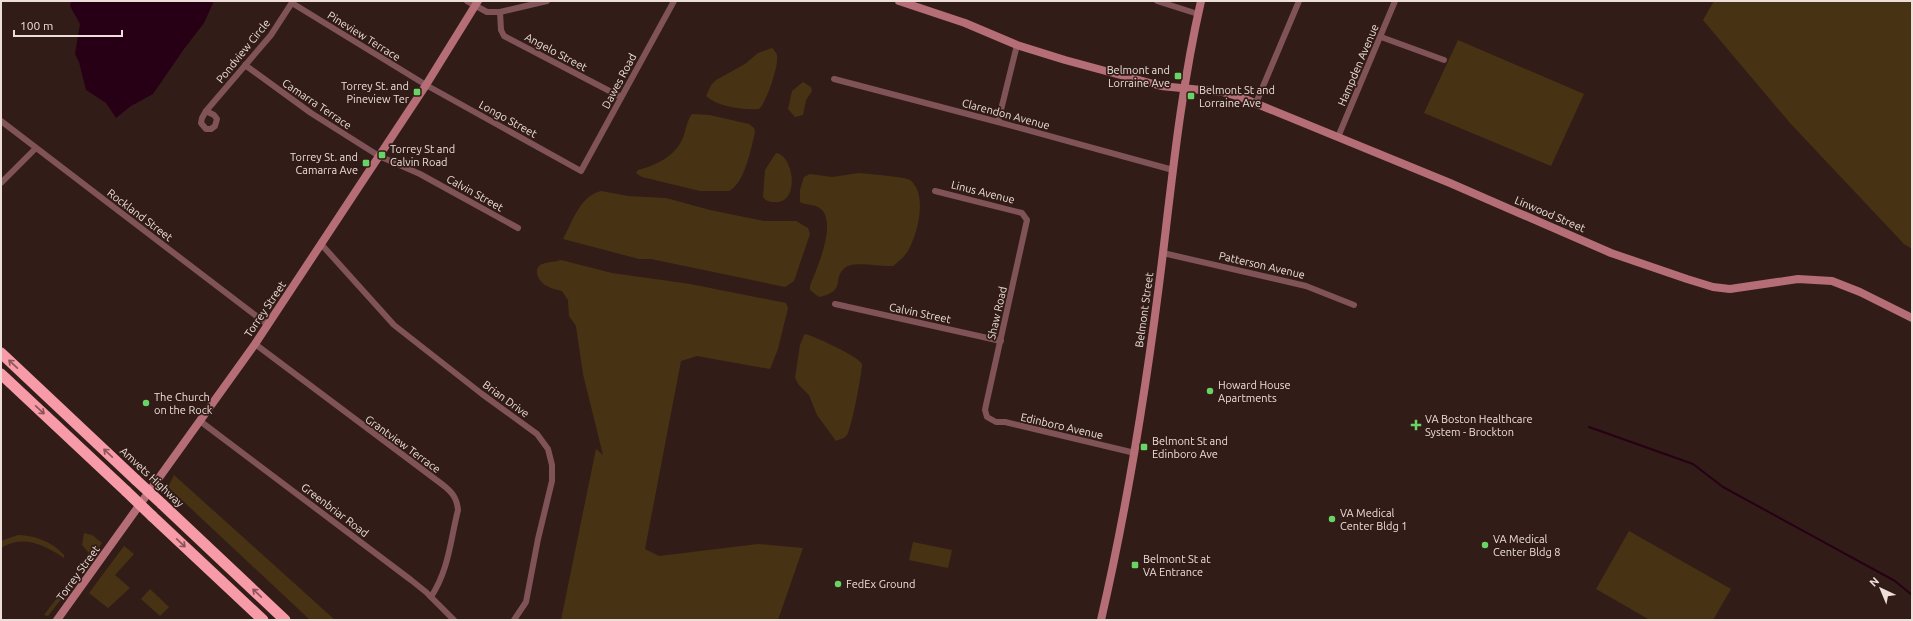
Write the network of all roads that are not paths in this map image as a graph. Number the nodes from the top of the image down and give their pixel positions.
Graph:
1 (467, 1) edge
2 (547, 1) edge
3 (674, 1) edge
4 (899, 1) edge
5 (1157, 1) edge
6 (1201, 1) edge
7 (1298, 1) edge
8 (1395, 1) edge
9 (293, 2) edge
10 (477, 4) edge
11 (500, 12) junction
12 (1198, 14) junction
13 (1381, 37) junction
14 (1017, 45) junction
15 (1444, 60) dead end
16 (245, 65) junction
17 (834, 79) dead end
18 (426, 85) junction
19 (1185, 87) junction
20 (622, 97) junction
21 (1256, 103) junction
22 (206, 111) dead end
23 (1, 121) edge
24 (998, 122) junction
25 (1338, 137) junction
26 (36, 148) junction
27 (379, 156) junction
28 (1173, 170) junction
29 (582, 171) joint
30 (1, 183) edge
31 (935, 190) dead end
32 (1026, 216) joint
33 (518, 228) dead end
34 (321, 244) junction
35 (1163, 253) junction
36 (835, 304) dead end
37 (1354, 305) dead end
38 (1912, 318) edge
39 (268, 325) junction
40 (1001, 341) junction
41 (255, 344) junction
42 (1, 353) edge
43 (1, 374) edge
44 (986, 414) joint
45 (200, 421) junction
46 (1135, 453) junction
47 (431, 597) junction
48 (57, 620) edge
49 (263, 620) edge
50 (285, 620) edge
51 (454, 620) edge
52 (514, 620) edge
53 (1101, 620) edge

1 - 10 street
2 - 11 street
3 - 20 street, Dawes Road
4 - 14 main road, Linwood Street
5 - 12 street
6 - 12 main road, Belmont Street
7 - 21 street
8 - 13 street, Hampden Avenue
9 - 16 street, Pondview Circle
9 - 18 street, Pineview Terrace
10 - 11 street
10 - 18 main road, Torrey Street
11 - 20 street, Angelo Street
12 - 19 main road, Belmont Street
13 - 15 street
13 - 25 street, Hampden Avenue
14 - 19 main road, Linwood Street
14 - 24 street
16 - 22 street, Pondview Circle
16 - 27 street, Camarra Terrace
17 - 24 street, Clarendon Avenue
18 - 27 main road, Torrey Street
18 - 29 street, Longo Street
19 - 21 main road, Linwood Street
19 - 28 main road, Belmont Street
20 - 29 street, Dawes Road
21 - 25 main road, Linwood Street
23 - 26 street, Rockland Street
24 - 28 street, Clarendon Avenue
25 - 38 main road, Linwood Street
26 - 30 street
26 - 39 street, Rockland Street
27 - 33 street, Calvin Street
27 - 34 main road, Torrey Street
28 - 35 main road, Belmont Street
31 - 32 street, Linus Avenue
32 - 40 street, Shaw Road
34 - 39 main road, Torrey Street
34 - 52 street, Brian Drive
35 - 37 street, Patterson Avenue
35 - 46 main road, Belmont Street
36 - 40 street, Calvin Street
39 - 41 main road, Torrey Street
40 - 44 street, Shaw Road
41 - 45 main road, Torrey Street
41 - 47 street, Grantview Terrace
50 -> 42 highway, Amvets Highway, bridge
43 -> 49 highway, bridge
44 - 46 street, Edinboro Avenue
45 - 47 street, Greenbriar Road
45 - 48 main road, Torrey Street
46 - 53 main road, Belmont Street
47 - 51 street, Greenbriar Road

